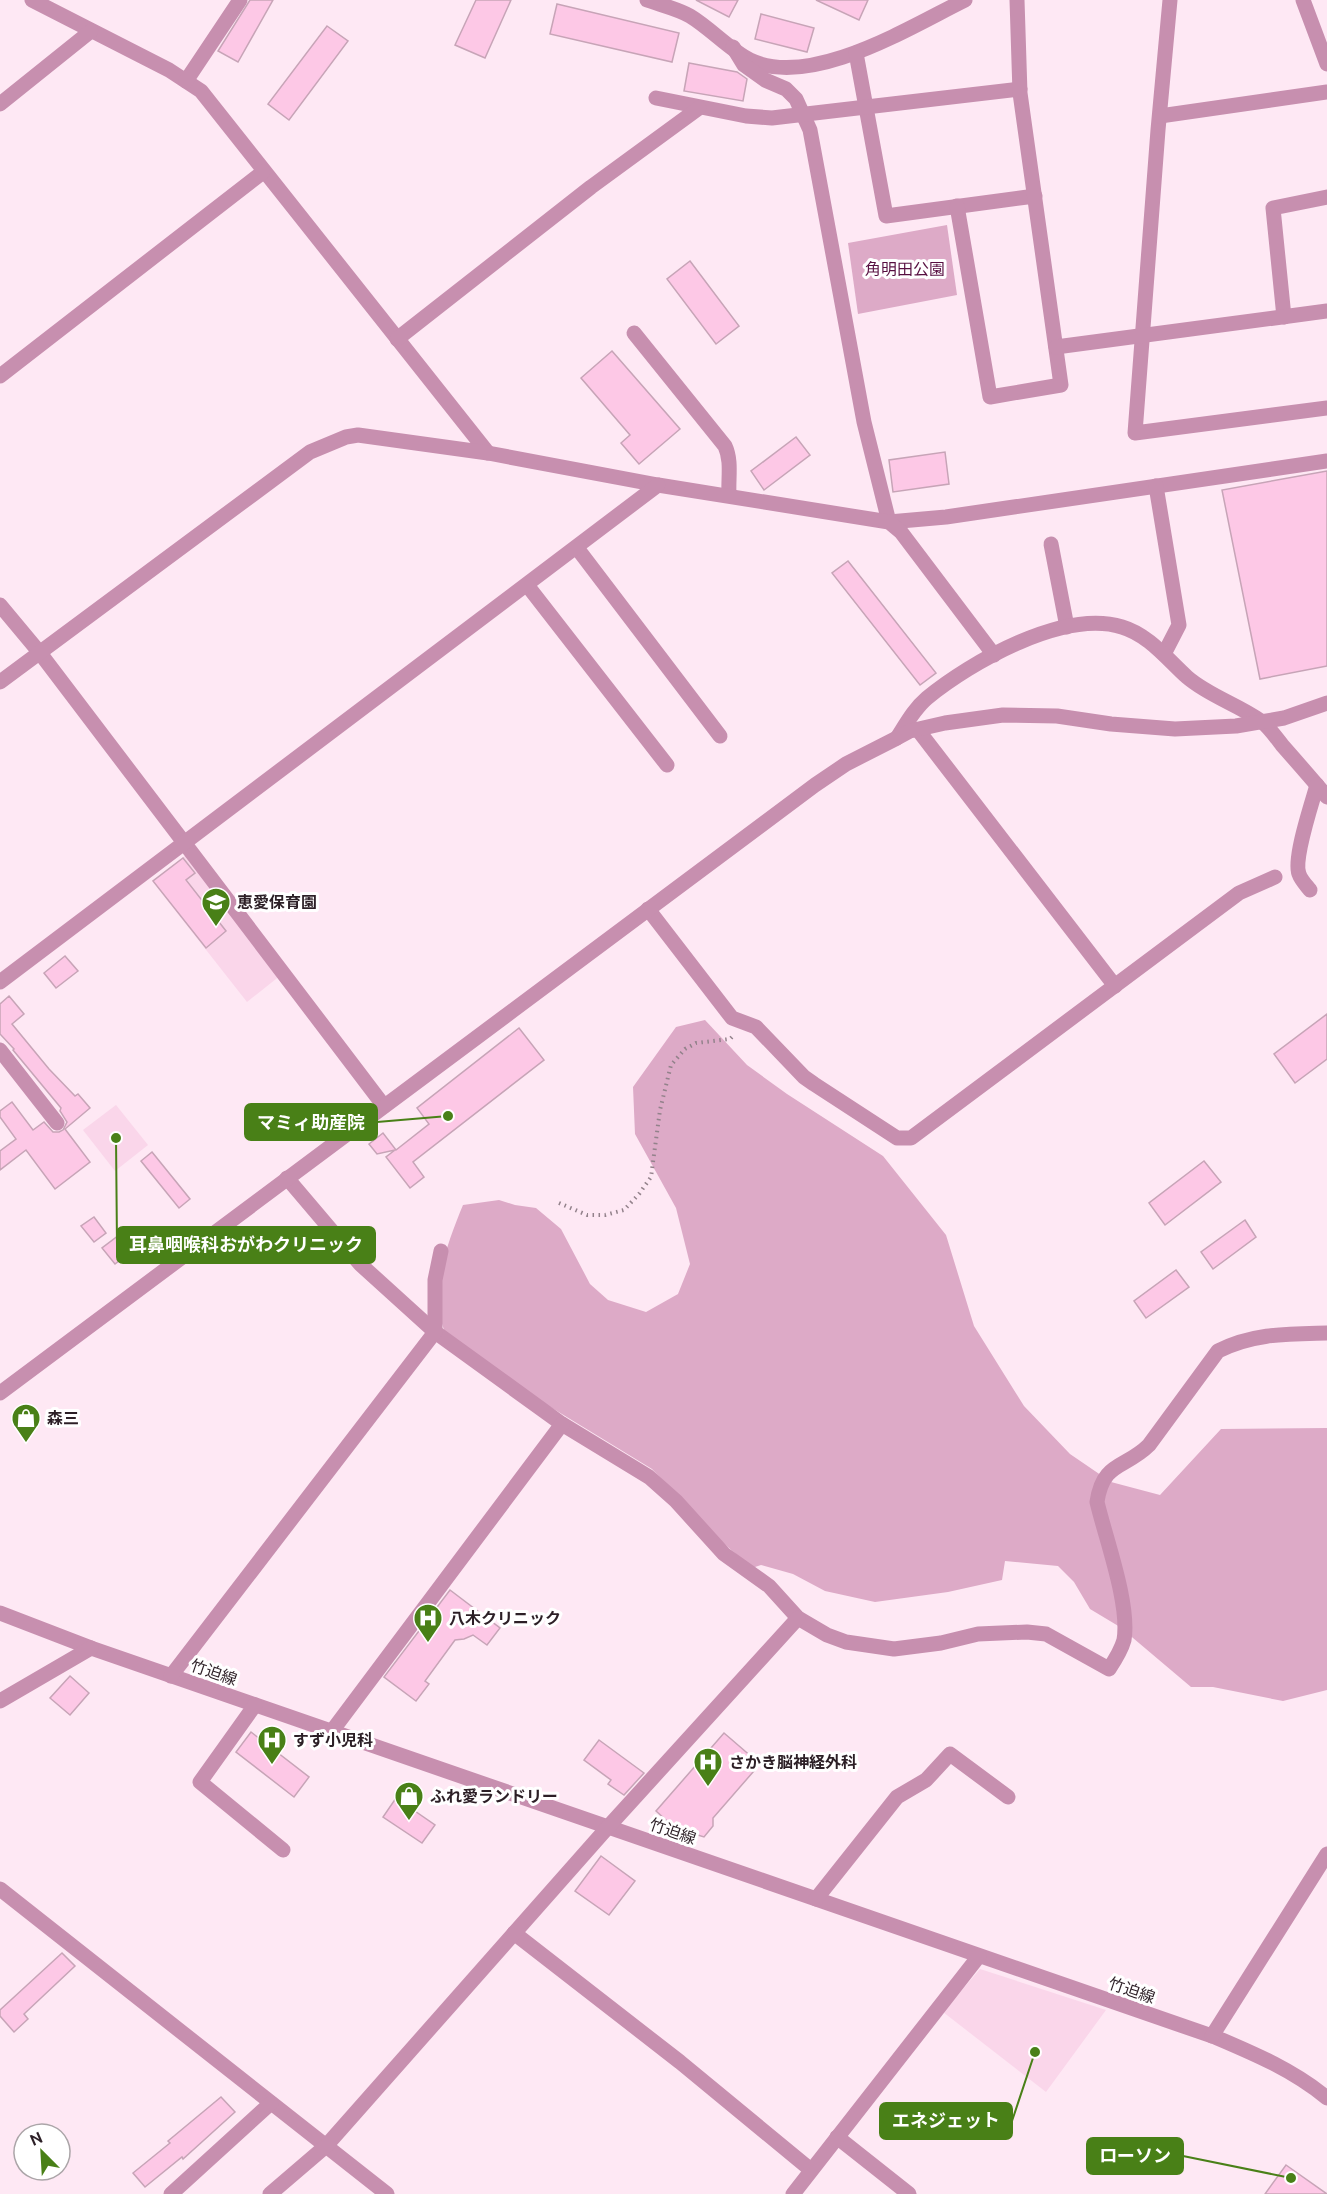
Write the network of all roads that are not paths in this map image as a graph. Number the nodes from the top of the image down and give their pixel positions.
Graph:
1 (32, 0) edge
2 (240, 0) edge
3 (647, 0) edge
4 (965, 0) edge
5 (1017, 0) edge
6 (1170, 0) edge
7 (1303, 0) edge
8 (91, 31) junction
9 (733, 47) junction
10 (856, 53) junction
11 (1327, 64) edge
12 (186, 81) junction
13 (1020, 89) junction
14 (1327, 92) edge
15 (656, 98) dead end
16 (0, 104) edge
17 (866, 107) junction
18 (699, 108) junction
19 (805, 114) junction
20 (1160, 116) junction
21 (263, 172) junction
22 (1035, 196) junction
23 (1327, 197) edge
24 (957, 206) junction
25 (1327, 311) edge
26 (1284, 317) junction
27 (634, 333) dead end
28 (1143, 335) junction
29 (397, 339) junction
30 (1056, 347) junction
31 (0, 376) edge
32 (1327, 408) edge
33 (488, 453) junction
34 (1327, 461) edge
35 (658, 485) junction
36 (1156, 486) junction
37 (729, 495) junction
38 (889, 522) junction
39 (1051, 544) dead end
40 (577, 548) junction
41 (527, 585) junction
42 (0, 605) edge
43 (1067, 627) junction
44 (40, 652) junction
45 (1164, 654) junction
46 (994, 655) junction
47 (0, 682) edge
48 (1327, 703) edge
49 (1263, 722) junction
50 (918, 730) junction
51 (720, 736) dead end
52 (897, 738) junction
53 (667, 765) dead end
54 (1322, 791) edge
55 (184, 843) junction
56 (1275, 877) dead end
57 (1310, 891) dead end
58 (648, 909) junction
59 (0, 982) edge
60 (1115, 986) junction
61 (0, 1050) edge
62 (384, 1106) junction
63 (57, 1123) dead end
64 (287, 1178) junction
65 (441, 1251) dead end
66 (435, 1332) junction
67 (1327, 1333) edge
68 (0, 1393) edge
69 (562, 1424) junction
70 (0, 1612) edge
71 (798, 1618) junction
72 (91, 1648) junction
73 (171, 1676) junction
74 (0, 1701) edge
75 (255, 1705) junction
76 (332, 1731) junction
77 (1008, 1797) dead end
78 (608, 1827) junction
79 (283, 1850) dead end
80 (1327, 1854) edge
81 (0, 1889) edge
82 (816, 1899) junction
83 (514, 1933) junction
84 (980, 1956) junction
85 (1212, 2036) junction
86 (1327, 2098) edge
87 (271, 2103) junction
88 (837, 2137) junction
89 (326, 2146) junction
90 (811, 2170) junction
91 (171, 2194) edge
92 (270, 2194) edge
93 (387, 2194) edge
94 (793, 2194) edge
95 (909, 2194) edge

1 - 8 street
2 - 12 street
3 - 9 street
4 - 10 street
5 - 13 street
6 - 20 street
7 - 11 street
8 - 12 street
8 - 16 street
9 - 10 street
9 - 19 street
10 - 17 street
12 - 21 street
13 - 17 street
13 - 22 street
14 - 20 street
15 - 18 street
17 - 19 street
17 - 24 street
18 - 19 street
18 - 29 street
19 - 38 street
20 - 28 street
21 - 29 street
21 - 31 street
22 - 24 street
22 - 30 street
23 - 26 street
24 - 30 street
25 - 26 street
26 - 28 street
27 - 37 street
28 - 30 street
28 - 32 street
29 - 33 street
33 - 35 street
33 - 44 street
34 - 36 street
35 - 37 street
35 - 40 street
36 - 38 street
36 - 45 street
37 - 38 street
38 - 46 street
39 - 43 street
40 - 41 street
40 - 51 street
41 - 53 street
41 - 55 street
42 - 44 street
43 - 45 street
43 - 46 street
44 - 47 street
44 - 55 street
45 - 49 street
46 - 52 street
48 - 49 street
49 - 50 street
49 - 54 street
50 - 52 street
50 - 60 street
52 - 58 street
54 - 57 street
55 - 59 street
55 - 62 street
56 - 60 street
58 - 60 street
58 - 62 street
61 - 63 street
62 - 64 street
64 - 66 street
64 - 68 street
65 - 66 street
66 - 69 street
66 - 73 street
67 - 71 street
69 - 71 street
69 - 76 street
70 - 72 street, 竹迫線
71 - 78 street
72 - 73 street, 竹迫線
72 - 74 street
73 - 75 street, 竹迫線
75 - 76 street, 竹迫線
75 - 79 street
76 - 78 street, 竹迫線
77 - 82 street
78 - 82 street, 竹迫線
78 - 83 street
80 - 85 street
81 - 87 street
82 - 84 street, 竹迫線
83 - 89 street
83 - 90 street
84 - 85 street, 竹迫線
84 - 88 street
85 - 86 street, 竹迫線
87 - 89 street
87 - 91 street
88 - 90 street
88 - 95 street
89 - 92 street
89 - 93 street
90 - 94 street

